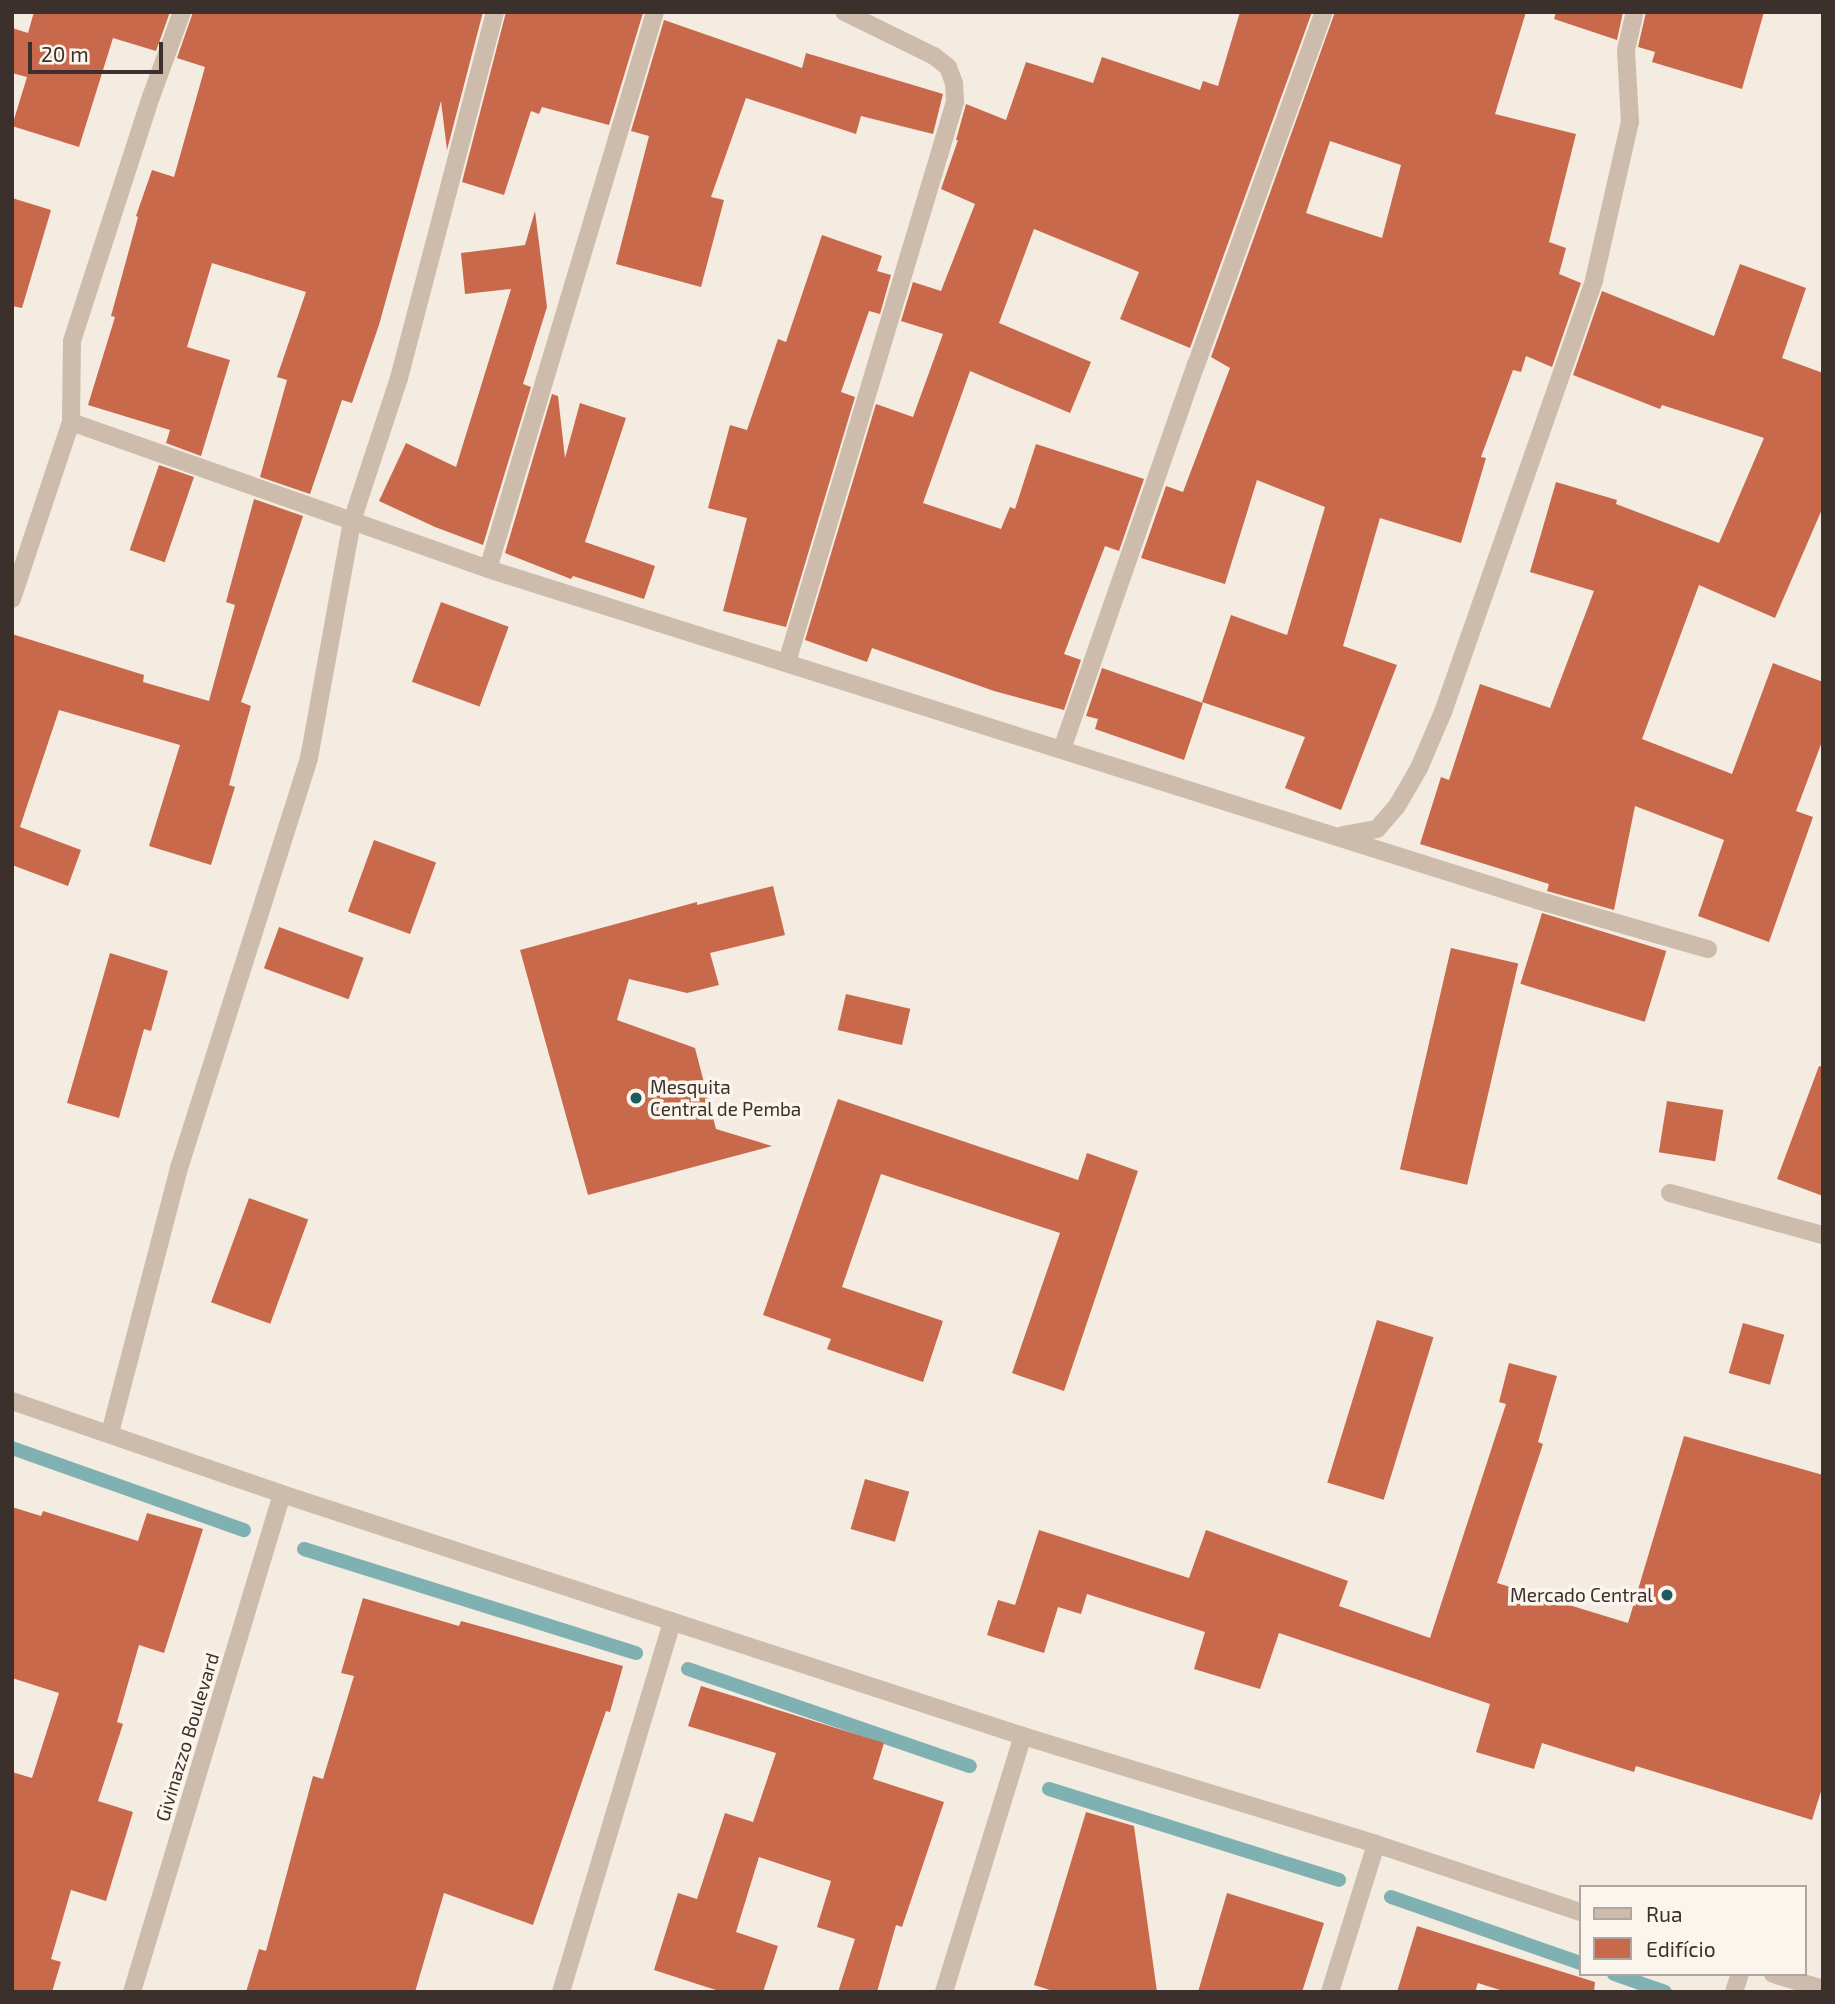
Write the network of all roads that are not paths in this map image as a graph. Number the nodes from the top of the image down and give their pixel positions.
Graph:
1 (182, 12) edge
2 (495, 12) edge
3 (655, 12) edge
4 (845, 12) edge
5 (1324, 12) edge
6 (1635, 12) edge
7 (71, 422) junction
8 (352, 521) junction
9 (488, 569) junction
10 (12, 599) edge
11 (788, 662) junction
12 (1062, 749) junction
13 (1336, 836) junction
14 (1708, 948) dead end
15 (1670, 1193) dead end
16 (1823, 1235) edge
17 (12, 1401) edge
18 (110, 1433) junction
19 (282, 1494) junction
20 (672, 1621) junction
21 (1023, 1736) junction
22 (1376, 1844) junction
23 (1580, 1912) edge
24 (1780, 1976) edge
25 (1823, 1989) edge
26 (132, 1992) edge
27 (561, 1992) edge
28 (944, 1992) edge
29 (1331, 1992) edge

1 - 7 street
2 - 8 street
3 - 9 street
4 - 11 street
5 - 12 street
6 - 13 street
7 - 8 street
7 - 10 street
8 - 9 street
8 - 18 street
9 - 11 street
11 - 12 street
12 - 13 street
13 - 14 street
15 - 16 street
17 - 18 street
18 - 19 street
19 - 20 street
19 - 26 street, Givinazzo Boulevard
20 - 21 street
20 - 27 street
21 - 22 street
21 - 28 street
22 - 23 street
22 - 29 street
24 - 25 street

